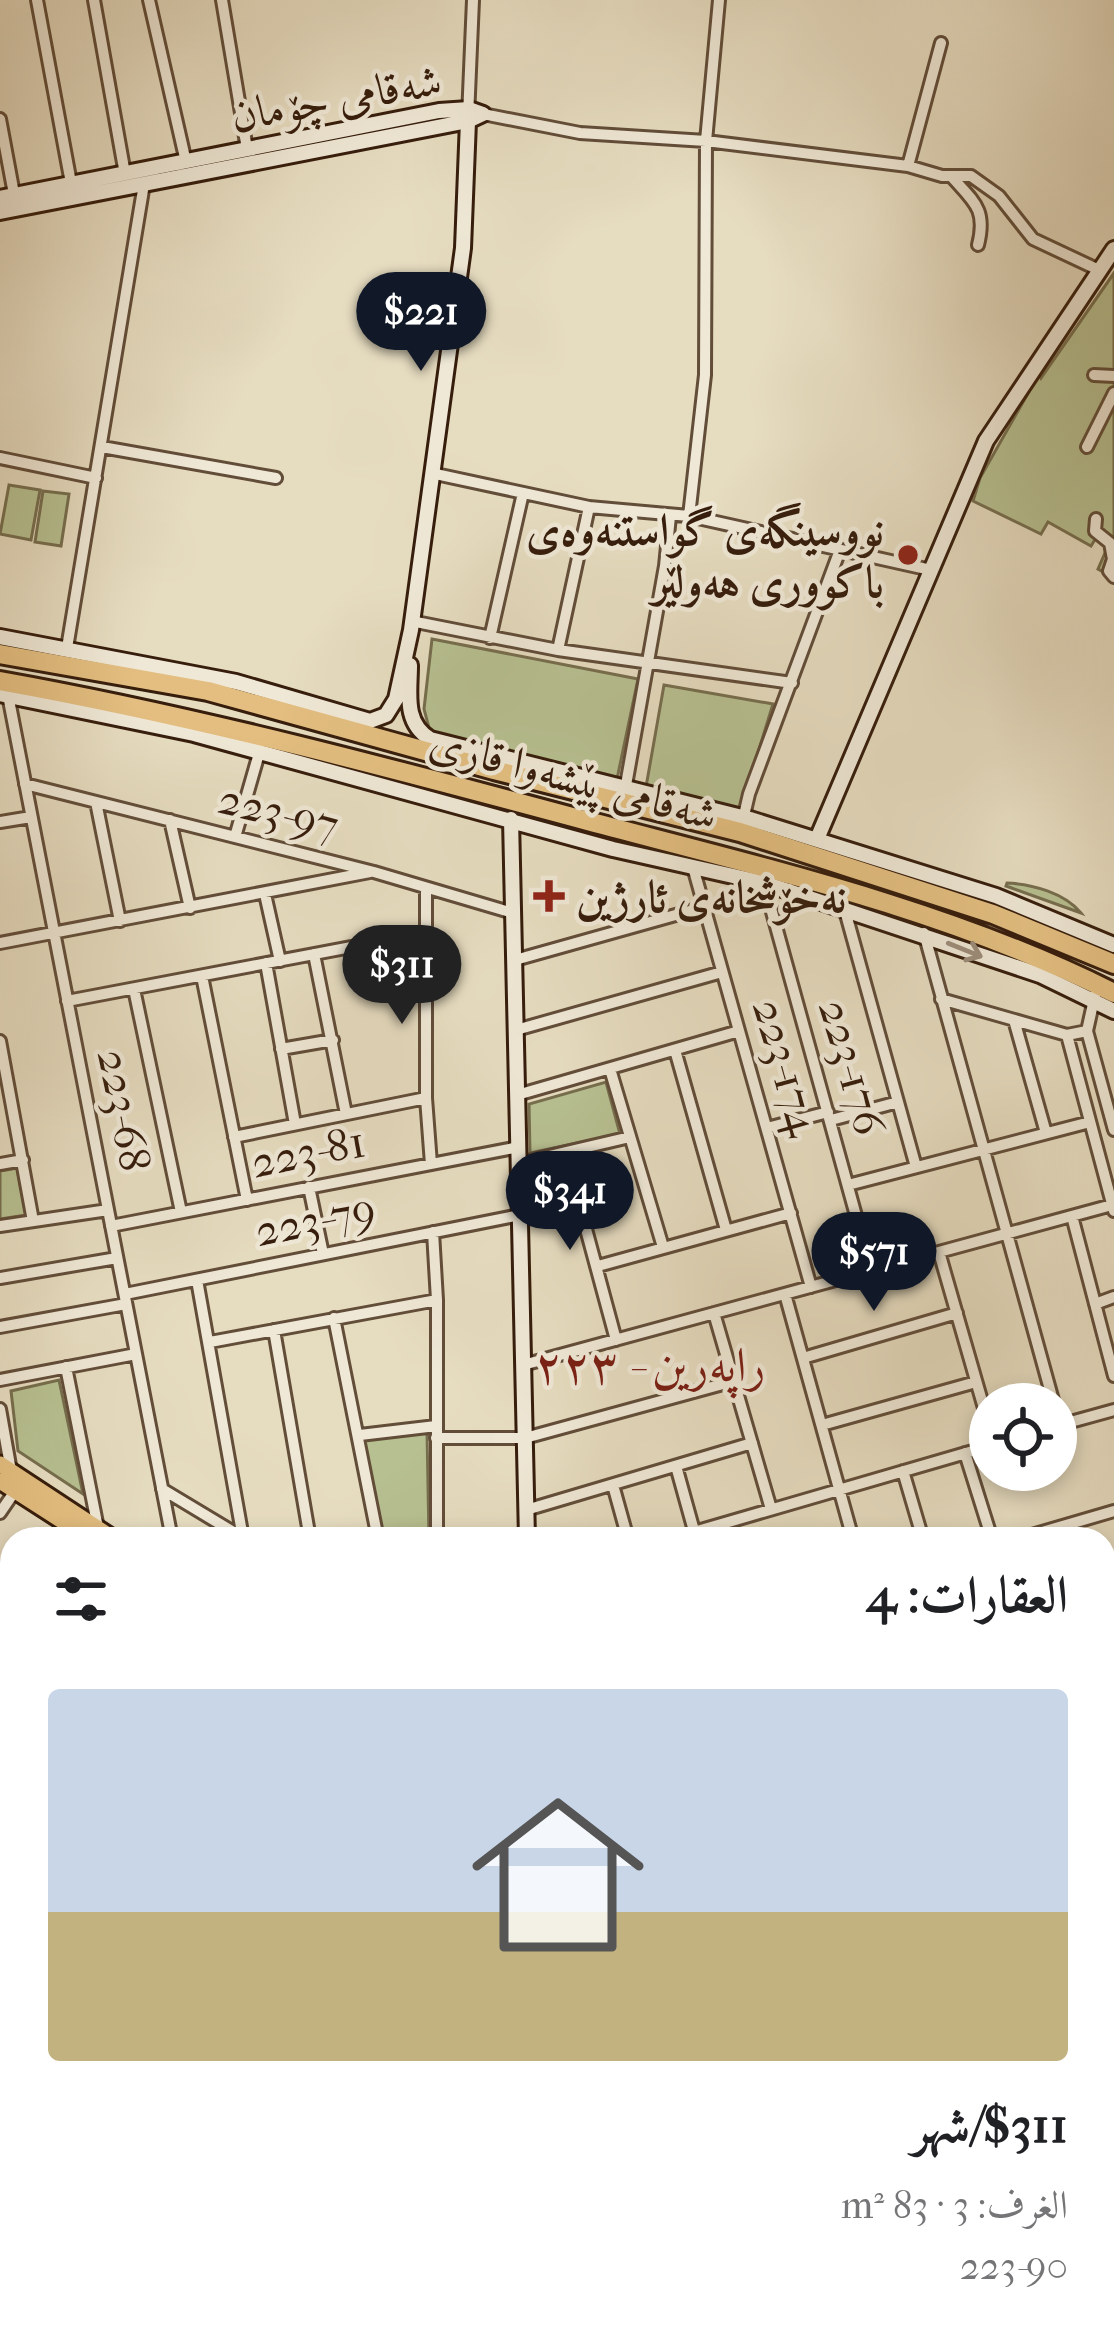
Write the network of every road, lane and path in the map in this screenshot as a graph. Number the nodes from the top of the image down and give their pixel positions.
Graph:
1 (37, 0) edge
2 (94, 0) edge
3 (149, 0) edge
4 (221, 0) edge
5 (473, 0) edge
6 (719, 0) edge
7 (941, 43) dead end
8 (473, 115) junction
9 (441, 117) junction
10 (0, 119) edge
11 (706, 141) junction
12 (247, 149) junction
13 (186, 162) junction
14 (908, 166) junction
15 (125, 174) junction
16 (951, 176) junction
17 (71, 183) junction
18 (144, 184) junction
19 (7, 196) edge
20 (0, 212) edge
21 (978, 245) dead end
22 (1114, 249) edge
23 (1100, 270) junction
24 (1094, 375) dead end
25 (1114, 376) edge
26 (1114, 393) edge
27 (1109, 417) edge
28 (102, 447) junction
29 (1087, 447) dead end
30 (0, 458) edge
31 (431, 472) junction
32 (96, 478) junction
33 (276, 478) dead end
34 (523, 493) junction
35 (589, 507) junction
36 (670, 516) junction
37 (689, 516) junction
38 (1096, 519) dead end
39 (1112, 543) edge
40 (840, 550) junction
41 (931, 570) junction
42 (1114, 577) edge
43 (411, 625) junction
44 (0, 637) edge
45 (490, 638) junction
46 (67, 648) junction
47 (558, 650) junction
48 (0, 654) edge
49 (648, 662) junction
50 (112, 667) junction
51 (792, 683) junction
52 (3, 690) edge
53 (100, 700) junction
54 (263, 705) junction
55 (358, 726) junction
56 (241, 732) junction
57 (260, 750) junction
58 (495, 762) junction
59 (392, 778) junction
60 (25, 784) junction
61 (626, 785) junction
62 (96, 802) junction
63 (667, 805) junction
64 (32, 817) junction
65 (512, 819) junction
66 (170, 820) junction
67 (0, 822) edge
68 (742, 825) junction
69 (600, 834) junction
70 (235, 837) junction
71 (817, 839) junction
72 (848, 856) junction
73 (693, 867) junction
74 (374, 872) junction
75 (764, 883) junction
76 (426, 890) junction
77 (813, 890) junction
78 (265, 894) junction
79 (704, 907) junction
80 (844, 907) junction
81 (190, 908) junction
82 (514, 914) junction
83 (121, 921) junction
84 (425, 933) junction
85 (924, 933) junction
86 (54, 934) junction
87 (0, 943) edge
88 (314, 954) junction
89 (1113, 957) edge
90 (514, 960) junction
91 (280, 961) junction
92 (266, 964) junction
93 (722, 972) junction
94 (202, 976) junction
95 (134, 988) junction
96 (1102, 993) edge
97 (941, 999) junction
98 (67, 1001) junction
99 (1114, 1011) edge
100 (1014, 1020) junction
101 (516, 1030) junction
102 (739, 1031) junction
103 (1087, 1031) junction
104 (1066, 1035) junction
105 (333, 1040) junction
106 (0, 1041) edge
107 (281, 1049) junction
108 (675, 1050) junction
109 (610, 1069) junction
110 (518, 1095) junction
111 (426, 1098) junction
112 (898, 1102) junction
113 (346, 1114) junction
114 (830, 1116) junction
115 (1090, 1122) junction
116 (295, 1124) junction
117 (766, 1129) junction
118 (1114, 1130) edge
119 (1046, 1133) junction
120 (234, 1137) junction
121 (630, 1138) junction
122 (982, 1150) junction
123 (519, 1155) junction
124 (566, 1155) junction
125 (23, 1160) junction
126 (431, 1163) junction
127 (0, 1164) edge
128 (916, 1167) junction
129 (848, 1185) junction
130 (309, 1187) junction
131 (247, 1199) junction
132 (1113, 1209) edge
133 (108, 1210) junction
134 (181, 1212) junction
135 (791, 1214) junction
136 (520, 1215) junction
137 (1072, 1216) junction
138 (33, 1221) junction
139 (0, 1226) edge
140 (111, 1226) junction
141 (726, 1230) junction
142 (434, 1232) junction
143 (1005, 1234) junction
144 (663, 1247) junction
145 (940, 1252) junction
146 (323, 1254) junction
147 (117, 1258) junction
148 (598, 1266) junction
149 (871, 1270) junction
150 (0, 1278) edge
151 (197, 1280) junction
152 (812, 1287) junction
153 (785, 1294) junction
154 (1114, 1297) edge
155 (125, 1299) junction
156 (437, 1300) junction
157 (1095, 1304) junction
158 (714, 1313) junction
159 (957, 1313) junction
160 (334, 1318) junction
161 (0, 1327) edge
162 (274, 1330) junction
163 (616, 1340) junction
164 (209, 1342) junction
165 (136, 1354) junction
166 (803, 1358) junction
167 (524, 1365) junction
168 (66, 1367) junction
169 (1114, 1376) edge
170 (0, 1380) edge
171 (734, 1381) junction
172 (976, 1382) joint
173 (1048, 1383) edge
174 (0, 1409) edge
175 (1114, 1410) edge
176 (1077, 1421) edge
177 (822, 1425) junction
178 (436, 1432) junction
179 (360, 1436) junction
180 (525, 1438) junction
181 (752, 1443) junction
182 (969, 1452) edge
183 (965, 1453) junction
184 (676, 1466) junction
185 (903, 1471) junction
186 (6, 1477) edge
187 (613, 1485) junction
188 (162, 1489) junction
189 (839, 1489) junction
190 (771, 1509) junction
191 (526, 1510) junction
192 (1114, 1511) edge
193 (0, 1513) edge
194 (83, 1527) edge
195 (93, 1527) edge
196 (170, 1527) edge
197 (224, 1527) edge
198 (242, 1527) edge
199 (308, 1527) edge
200 (375, 1527) edge
201 (437, 1527) edge
202 (527, 1527) edge
203 (625, 1527) edge
204 (693, 1527) edge
205 (720, 1527) edge
206 (850, 1527) edge
207 (919, 1527) edge
208 (988, 1527) edge
209 (1059, 1527) edge

1 - 17 street
2 - 15 street
3 - 13 street
4 - 12 street
5 - 8 street
6 - 11 street
7 - 14 street
8 - 9 street, شەقامی چۆمان
8 - 11 street
8 - 31 street
9 - 12 street, شەقامی چۆمان
9 - 18 street, شەقامی چۆمان
10 - 19 street
11 - 14 street
11 - 37 street
12 - 13 street, شەقامی چۆمان
13 - 15 street, شەقامی چۆمان
14 - 16 street
15 - 17 street, شەقامی چۆمان
16 - 21 street
16 - 23 street
17 - 19 street, شەقامی چۆمان
18 - 20 street, شەقامی چۆمان
18 - 28 street
22 - 23 street
23 - 41 street
24 - 25 street
26 - 27 street
27 - 29 street
28 - 32 street
28 - 33 street
30 - 32 street
31 - 34 street
31 - 43 street
32 - 46 street
34 - 35 street
34 - 45 street
35 - 36 street
35 - 47 street
36 - 37 street
36 - 49 street
37 - 40 street
38 - 39 street
39 - 42 street
40 - 41 street
40 - 51 street
41 - 71 street
43 - 45 street
43 - 55 street
43 - 58 street
44 - 46 street
45 - 47 street
46 - 50 street
47 - 49 street
48 - 50 highway, شەقامی پێشەوا قازی
49 - 51 street
49 - 61 street
50 - 53 highway
50 - 54 highway, شەقامی پێشەوا قازی
50 - 55 street
51 - 68 street
52 - 53 highway, شەقامی پێشەوا قازی
52 - 57 street
52 - 60 street, 223-68
53 - 56 highway, شەقامی پێشەوا قازی
54 - 55 highway, شەقامی پێشەوا قازی
54 - 56 highway
55 - 58 highway, شەقامی پێشەوا قازی
56 - 59 highway, شەقامی پێشەوا قازی
57 - 59 street
57 - 70 street
58 - 61 street
58 - 63 highway, شەقامی پێشەوا قازی
59 - 65 street
59 - 69 highway, شەقامی پێشەوا قازی
60 - 62 street, 223-97
60 - 64 street, 223-68
61 - 63 street
62 - 66 street, 223-97
62 - 83 street
63 - 68 highway, شەقامی پێشەوا قازی
64 - 67 street
64 - 86 street, 223-68
65 - 69 street
65 - 82 street
66 - 70 street, 223-97
66 - 81 street
68 - 71 street
68 - 72 highway, شەقامی پێشەوا قازی
69 - 73 street
69 - 77 highway, شەقامی پێشەوا قازی
70 - 74 street, 223-97
71 - 72 street
72 - 89 highway, شەقامی پێشەوا قازی
73 - 75 street
73 - 79 street, 223-174
74 - 76 street, 223-97
74 - 78 street
75 - 77 street
75 - 114 street, 223-176
76 - 82 street, 223-97
76 - 84 street
77 - 80 street
77 - 96 highway, شەقامی پێشەوا قازی
78 - 81 street
78 - 91 street
79 - 90 street
79 - 93 street, 223-174
80 - 85 street
80 - 112 street
81 - 83 street
82 - 90 street
83 - 86 street
84 - 88 street
84 - 111 street
85 -> 96 street
85 - 97 street
86 - 87 street
86 - 98 street, 223-68
88 - 91 street
88 - 105 street
90 - 101 street
91 - 92 street
92 - 94 street
92 - 107 street
93 - 101 street
93 - 102 street, 223-174
94 - 95 street
94 - 120 street
95 - 98 street
95 - 134 street
96 - 99 street
96 - 103 street
97 - 100 street
97 - 122 street
98 - 133 street, 223-68
100 - 104 street
100 - 119 street
101 - 110 street
102 - 108 street
102 - 117 street, 223-174
103 - 104 street
103 - 118 street
104 - 115 street
105 - 107 street
105 - 113 street
106 - 125 street
107 - 116 street
108 - 109 street
108 - 141 street
109 - 110 street
109 - 121 street
110 - 123 street
111 - 113 street
111 - 126 street
112 - 114 street
112 - 128 street
113 - 116 street
114 - 117 street
114 - 129 street, 223-176
115 - 119 street
115 - 132 street
116 - 120 street
117 - 135 street, 223-174
119 - 122 street
120 - 131 street
121 - 124 street, 223-81
121 - 144 street
122 - 128 street
122 - 143 street
123 - 124 street, 223-81
123 - 126 street, 223-81
123 - 136 street
124 - 148 street
125 - 127 street
125 - 138 street
126 - 130 street, 223-81
128 - 129 street
129 - 149 street, 223-176
130 - 131 street, 223-81
130 - 146 street
131 - 134 street, 223-81
132 - 137 street
133 - 138 street
133 - 140 street, 223-68
134 - 140 street, 223-81
135 - 141 street
135 - 152 street, 223-174
136 - 142 street, 223-79
136 - 167 street
137 - 143 street
137 - 157 street
138 - 139 street
140 - 147 street, 223-68
141 - 144 street
142 - 146 street, 223-79
142 - 156 street
143 - 145 street
143 - 173 street
144 - 148 street
145 - 149 street
145 - 159 street
146 - 151 street, 223-79
147 - 150 street
147 - 155 street, 223-68
148 - 163 street
149 - 152 street
151 - 155 street, 223-79
151 - 164 street
152 - 153 street
153 - 158 street
153 - 166 street
154 - 157 street
155 - 161 street, 223-79
155 - 165 street, 223-68
156 - 160 street
156 - 178 street
157 - 169 street
158 - 163 street
158 - 171 street
159 - 166 street
159 - 172 street
160 - 162 street
160 - 179 street
162 - 164 street
162 - 199 street
163 - 167 street
164 - 198 street
165 - 168 street
165 - 188 street, 223-68
166 - 177 street
167 - 180 street
168 - 170 street
168 - 195 street
171 - 180 street
171 - 181 street
172 - 177 street
174 - 186 street
175 - 176 street
177 - 189 street
178 - 179 street
178 - 180 street
178 - 201 street
179 - 200 street
180 - 191 street
181 - 184 street
181 - 190 street
182 - 183 street
183 - 185 street
183 - 208 street
184 - 187 street
184 - 204 street
185 - 189 street
185 - 207 street
186 - 193 street
186 - 194 main road
187 - 191 street
187 - 203 street
188 - 196 street, 223-68
188 - 197 street
189 - 190 street
189 - 206 street
190 - 205 street
191 - 202 street
192 - 209 street

